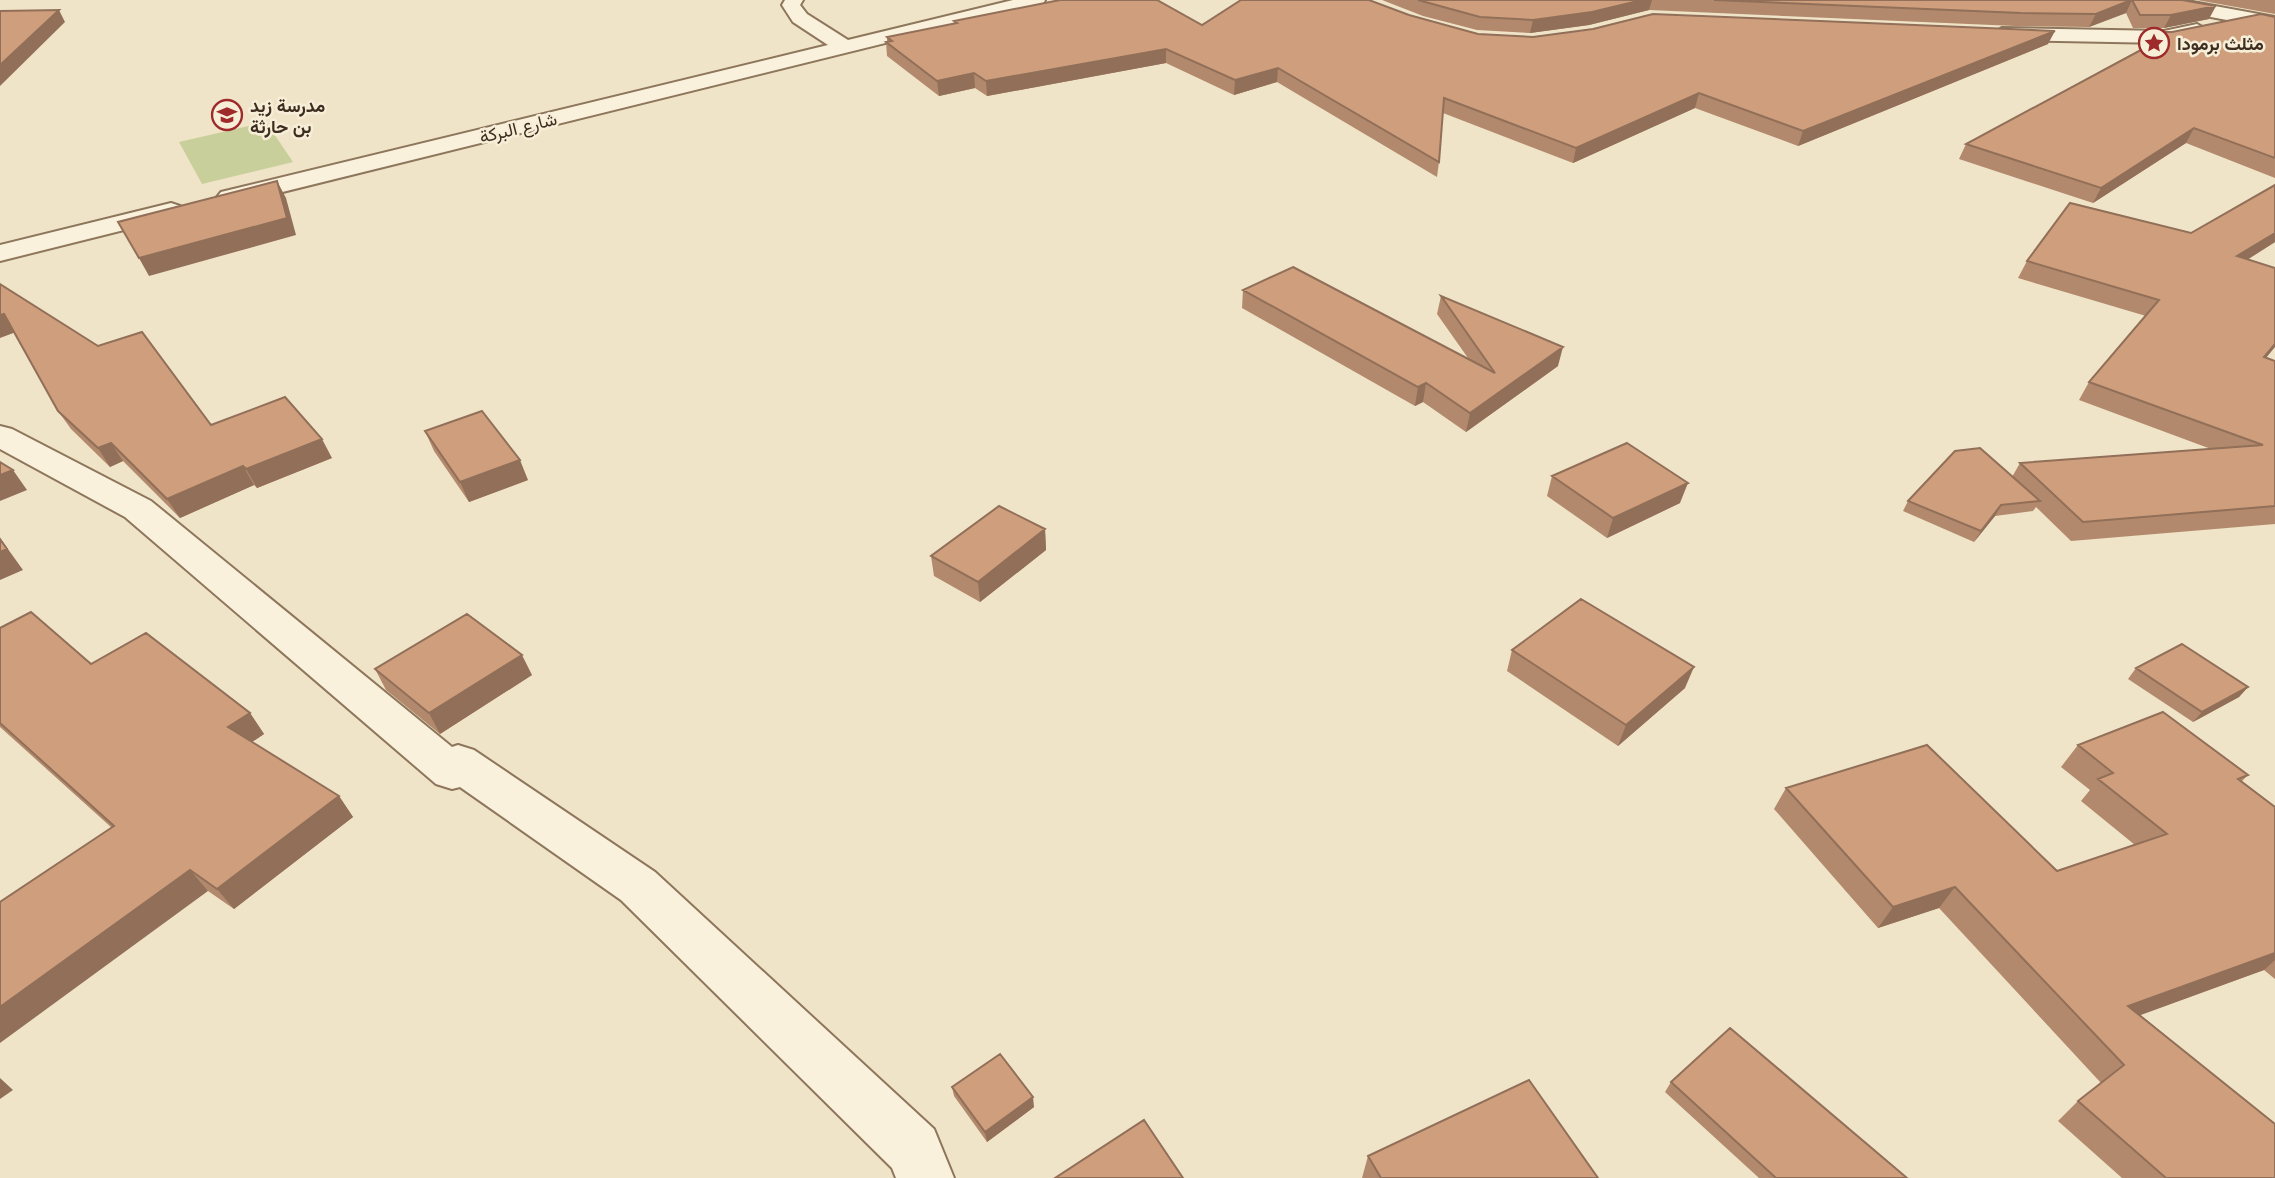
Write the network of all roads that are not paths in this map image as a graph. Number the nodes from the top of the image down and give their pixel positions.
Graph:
1 (794, 0) edge
2 (1037, 0) edge
3 (2152, 0) edge
4 (2253, 19) junction
5 (2275, 23) edge
6 (1988, 34) edge
7 (846, 47) junction
8 (0, 253) edge
9 (0, 436) edge
10 (925, 1178) edge

1 - 7 street
2 - 7 street, شارع البركة
3 - 4 street
4 - 5 street
4 - 6 street
7 - 8 street, شارع البركة
9 - 10 street

